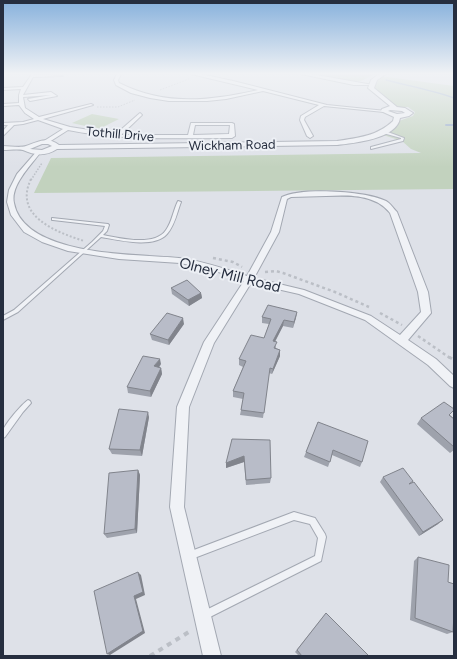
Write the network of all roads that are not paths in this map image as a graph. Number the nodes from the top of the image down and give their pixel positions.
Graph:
1 (21, 104) edge
2 (323, 105) joint
3 (391, 105) edge
4 (93, 106) road end
5 (394, 107) junction
6 (384, 111) junction
7 (140, 114) dead end
8 (397, 116) junction
9 (39, 119) junction
10 (3, 124) edge
11 (12, 124) junction
12 (68, 128) junction
13 (384, 132) junction
14 (3, 134) edge
15 (117, 136) junction
16 (310, 136) dead end
17 (190, 137) junction
18 (46, 142) junction
19 (55, 147) junction
20 (3, 148) edge
21 (27, 148) junction
22 (372, 148) dead end
23 (37, 153) junction
24 (178, 202) dead end
25 (53, 219) dead end
26 (100, 236) junction
27 (82, 252) junction
28 (249, 280) junction
29 (3, 318) edge
30 (402, 340) junction
31 (454, 383) edge
32 (28, 403) dead end
33 (3, 435) edge
34 (188, 556) junction
35 (203, 620) junction
36 (212, 656) edge

1 - 9 street, Tothill Drive
2 - 6 street
2 - 16 street
3 - 5 street
4 - 9 street
5 - 6 street
5 - 8 street, Wickham Road
6 - 8 street
7 - 15 street
8 - 13 street, Wickham Road
9 - 11 street
9 - 12 street, Tothill Drive
10 - 11 street
11 - 14 street
12 - 15 street, Tothill Drive
12 - 18 street
13 - 19 street, Wickham Road
13 - 22 lane
15 - 17 street, Tothill Drive
17 - 17 street, Tothill Drive
18 - 19 street
18 - 21 street
19 - 23 street
20 - 21 street
21 - 23 street
23 - 27 street, Olney Mill Road
24 - 26 lane
25 - 26 lane
26 - 27 lane
27 - 28 street, Olney Mill Road
27 - 29 lane
28 - 30 street, Olney Mill Road
28 - 30 street
28 - 34 street
30 - 31 street, Olney Mill Road
32 - 33 lane
34 - 35 street
34 - 35 lane
35 - 36 street

